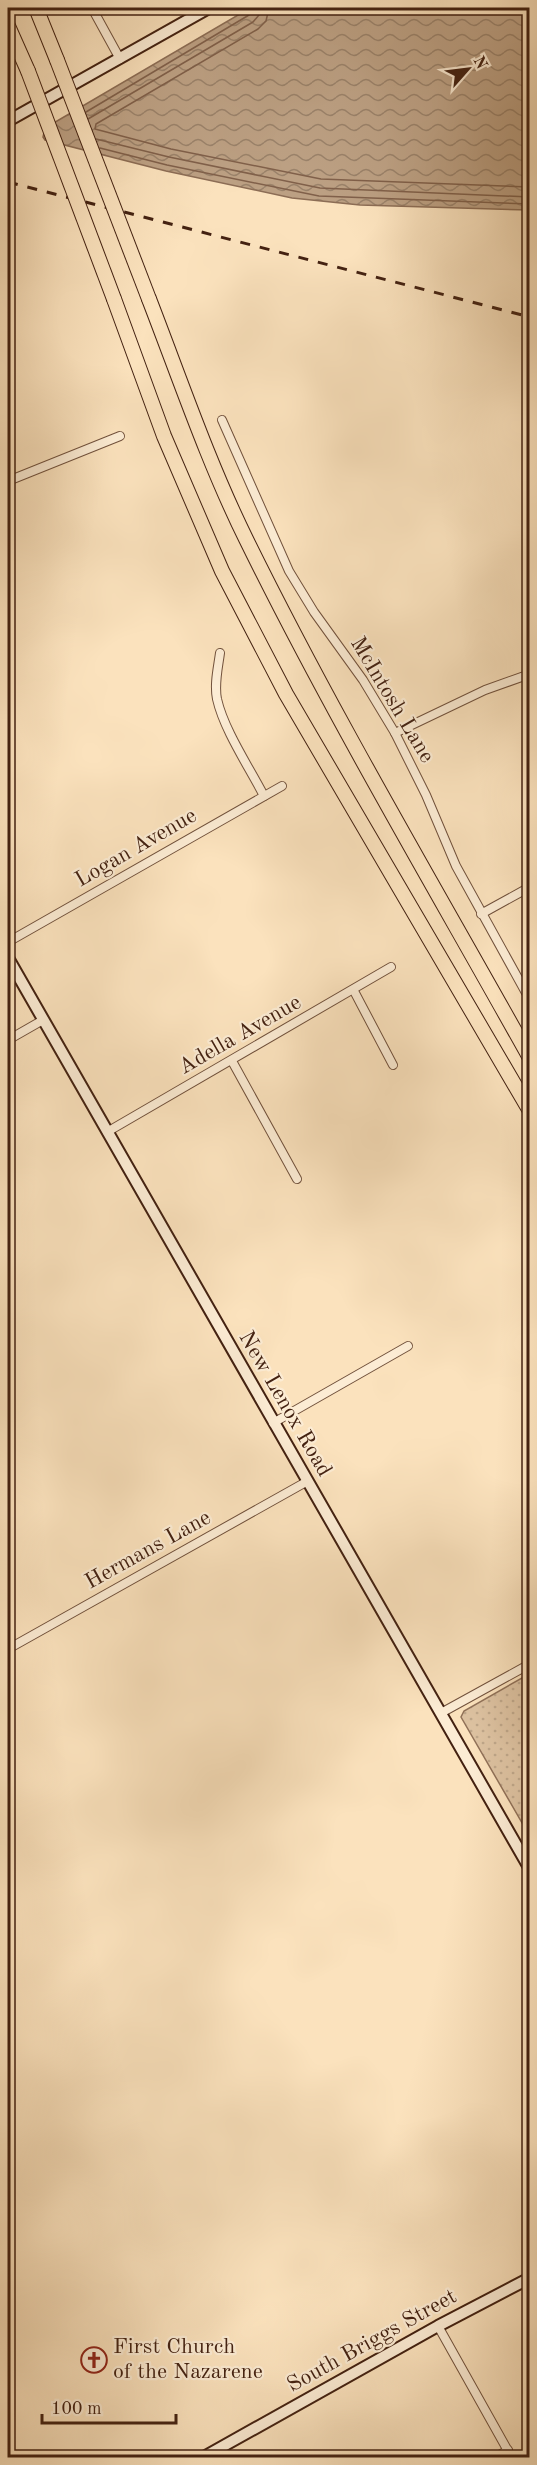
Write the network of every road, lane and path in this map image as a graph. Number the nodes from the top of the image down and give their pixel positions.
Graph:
1 (36, 8) edge
2 (92, 8) edge
3 (209, 8) edge
4 (8, 26) edge
5 (120, 59) junction
6 (8, 121) edge
7 (222, 420) dead end
8 (120, 436) dead end
9 (8, 481) edge
10 (220, 653) dead end
11 (530, 674) edge
12 (395, 733) junction
13 (282, 786) dead end
14 (264, 796) junction
15 (530, 887) edge
16 (481, 914) junction
17 (8, 942) edge
18 (8, 958) edge
19 (391, 967) dead end
20 (354, 991) junction
21 (530, 1000) edge
22 (43, 1020) junction
23 (8, 1040) edge
24 (530, 1058) edge
25 (232, 1061) junction
26 (393, 1065) dead end
27 (530, 1111) edge
28 (107, 1132) junction
29 (297, 1179) dead end
30 (408, 1346) dead end
31 (273, 1423) junction
32 (306, 1482) junction
33 (8, 1649) edge
34 (530, 1664) edge
35 (441, 1713) junction
36 (530, 1869) edge
37 (530, 2278) edge
38 (438, 2326) junction
39 (510, 2454) edge
40 (202, 2457) edge
41 (494, 2457) edge

1 - 24 highway, bridge
2 - 5 street
3 - 5 street
4 - 27 highway, bridge
5 - 6 street
7 - 12 street, McIntosh Lane
8 - 9 street
10 - 14 street
11 - 12 street
12 - 16 street, McIntosh Lane
13 - 14 street, Logan Avenue
14 - 17 street, Logan Avenue
15 - 16 street
16 - 21 street, McIntosh Lane
18 - 22 street, New Lenox Road
19 - 20 street, Adella Avenue
20 - 25 street, Adella Avenue
20 - 26 street
22 - 23 street
22 - 28 street, New Lenox Road
25 - 28 street, Adella Avenue
25 - 29 street
28 - 31 street, New Lenox Road
30 - 31 street
31 - 32 street, New Lenox Road
32 - 33 street, Hermans Lane
32 - 35 street, New Lenox Road
34 - 35 street
35 - 36 street, New Lenox Road
37 - 38 street, South Briggs Street
38 - 39 street
38 - 40 street, South Briggs Street
39 - 41 street

